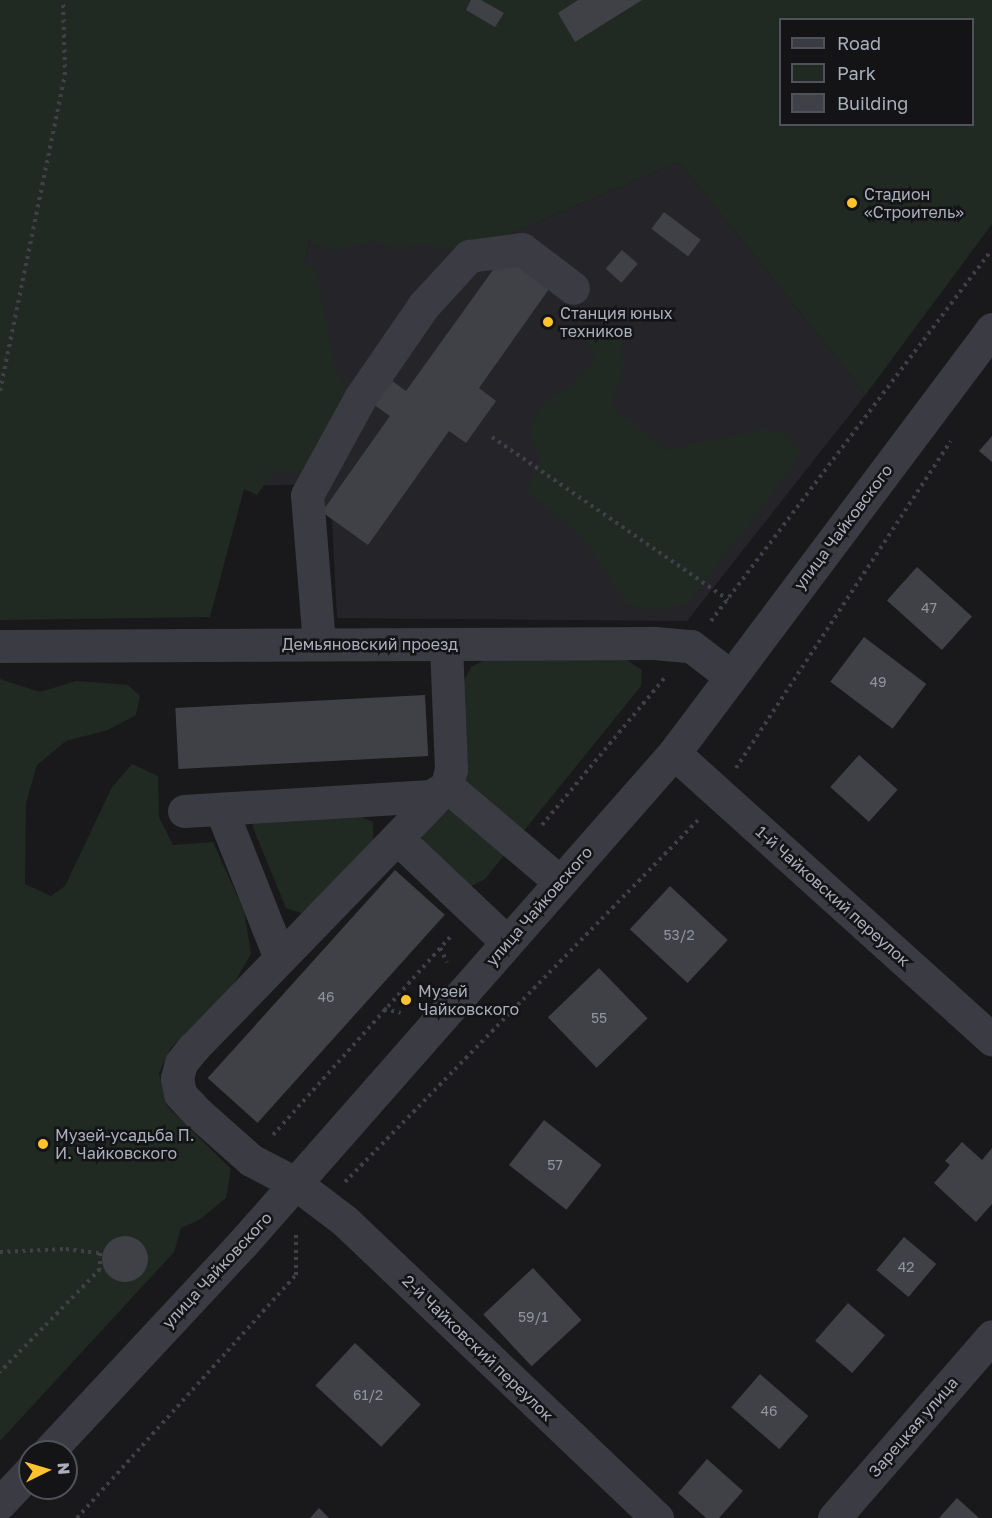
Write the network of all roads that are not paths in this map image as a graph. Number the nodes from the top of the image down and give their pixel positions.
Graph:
1 (573, 288) dead end
2 (988, 344) edge
3 (319, 644) junction
4 (446, 645) junction
5 (0, 646) edge
6 (730, 676) junction
7 (674, 753) junction
8 (447, 786) junction
9 (221, 809) junction
10 (184, 811) dead end
11 (397, 838) junction
12 (560, 882) junction
13 (507, 942) junction
14 (280, 958) junction
15 (992, 1039) edge
16 (295, 1183) junction
17 (992, 1336) edge
18 (59, 1440) edge
19 (18, 1484) edge
20 (0, 1503) edge
21 (657, 1518) edge
22 (834, 1518) edge

1 - 3 street
2 - 6 street, улица Чайковского
3 - 4 street, Демьяновский проезд
3 - 5 street, Демьяновский проезд
4 - 6 street, Демьяновский проезд
4 - 8 street
6 - 7 street, улица Чайковского
7 - 12 street, улица Чайковского
7 - 15 street, 1-й Чайковский переулок
8 - 9 street
8 - 11 street, 2-й Чайковский переулок
8 - 12 street
9 - 10 street
9 - 14 street
11 - 13 street
11 - 14 street, 2-й Чайковский переулок
12 - 13 street, улица Чайковского
13 - 16 street, улица Чайковского
14 - 16 street, 2-й Чайковский переулок
16 - 18 street, улица Чайковского
16 - 21 street, 2-й Чайковский переулок
17 - 22 street, Зарецкая улица
19 - 20 street

